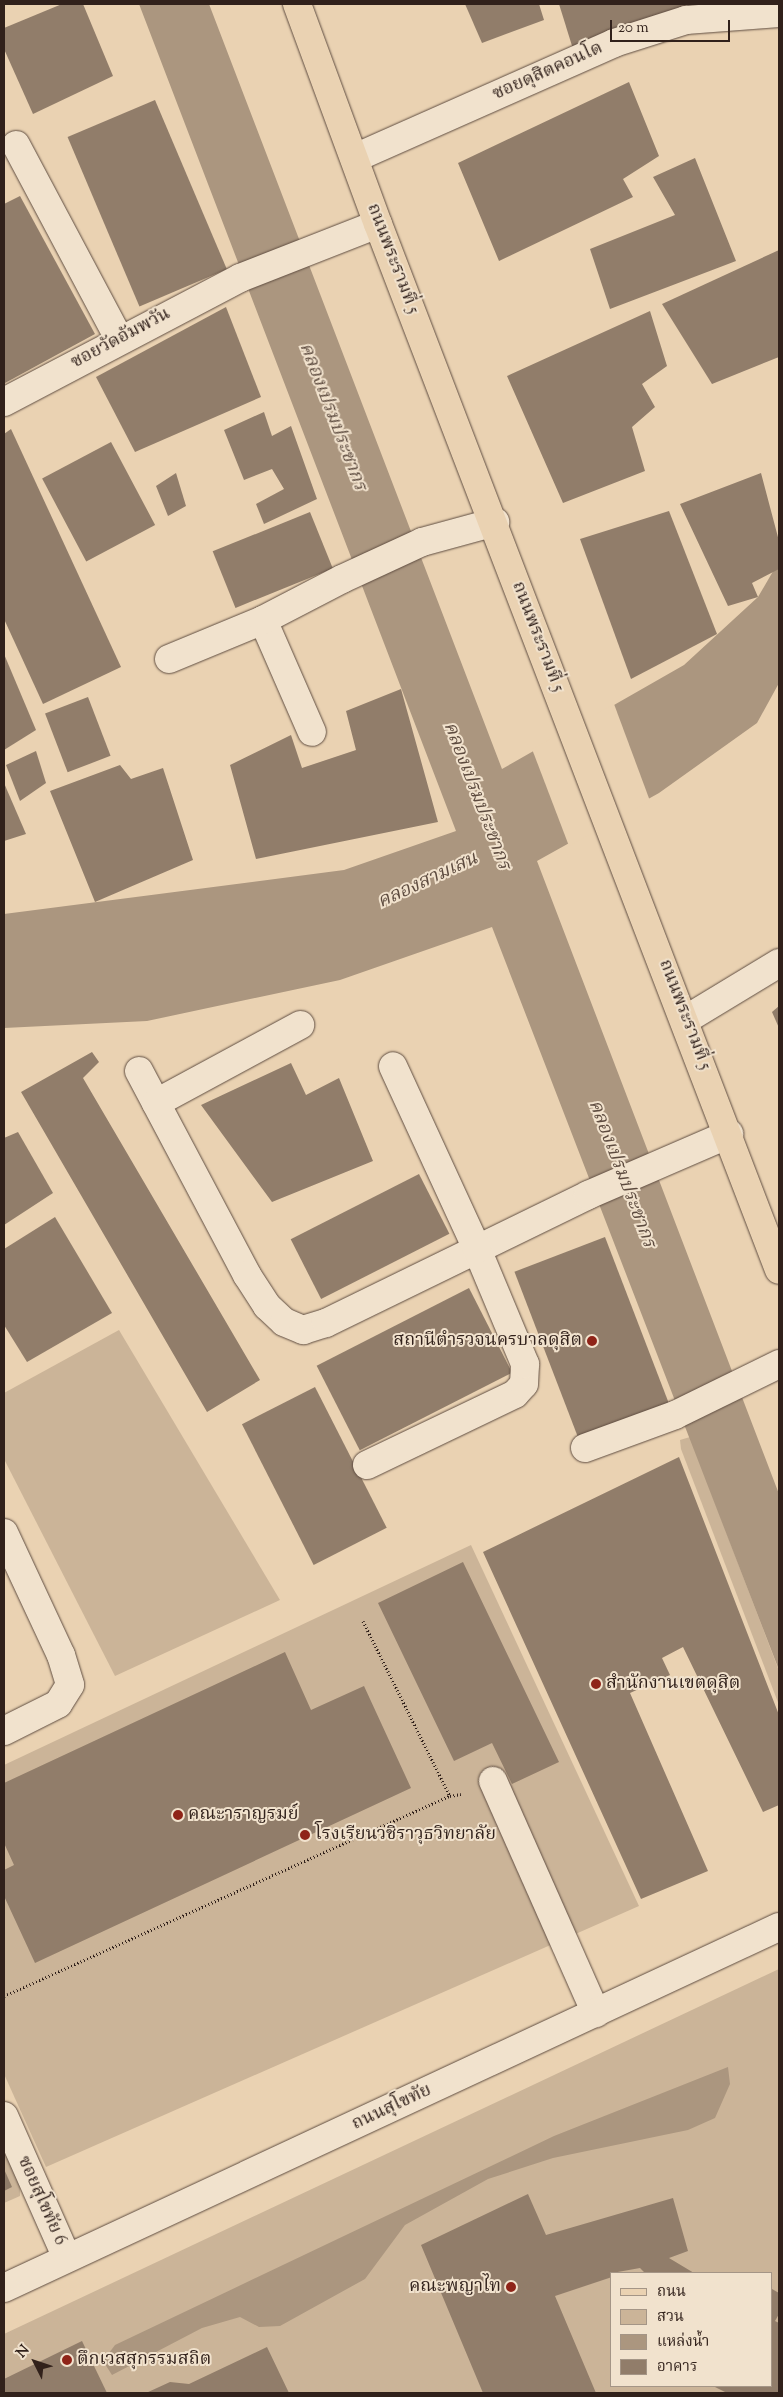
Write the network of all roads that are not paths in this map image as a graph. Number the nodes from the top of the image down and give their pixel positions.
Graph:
1 (297, 4) edge
2 (729, 10) edge
3 (779, 13) edge
4 (16, 145) dead end
5 (355, 158) junction
6 (378, 224) junction
7 (118, 339) junction
8 (4, 402) edge
9 (495, 522) junction
10 (263, 620) junction
11 (169, 659) dead end
12 (312, 732) dead end
13 (779, 963) edge
14 (686, 1020) junction
15 (300, 1025) dead end
16 (393, 1066) dead end
17 (139, 1071) dead end
18 (156, 1104) junction
19 (729, 1134) junction
20 (477, 1249) junction
21 (779, 1270) edge
22 (779, 1364) edge
23 (585, 1448) dead end
24 (367, 1465) dead end
25 (4, 1533) edge
26 (4, 1731) edge
27 (495, 1785) road end
28 (778, 1932) edge
29 (596, 2013) junction
30 (4, 2116) edge
31 (67, 2258) junction
32 (4, 2288) edge

1 - 5 main road, ถนนพระรามที่ 5
2 - 3 street, ซอยดุสิตคอนโด
2 - 5 street, ซอยดุสิตคอนโด
4 - 7 street
5 - 6 main road, ถนนพระรามที่ 5
6 - 7 street, ซอยวัดอัมพวัน
6 - 9 main road, ถนนพระรามที่ 5
7 - 8 street, ซอยวัดอัมพวัน
9 - 10 street
9 - 14 main road, ถนนพระรามที่ 5
10 - 11 street
10 - 12 street
13 - 14 street
14 - 19 main road, ถนนพระรามที่ 5
15 - 18 street
16 - 20 street
17 - 18 street
18 - 20 street
19 - 20 street
19 - 21 main road, ถนนพระรามที่ 5
20 - 24 street
22 - 23 street
25 - 26 street
27 - 29 street
28 - 29 street, ถนนสุโขทัย
29 - 31 street, ถนนสุโขทัย
30 - 31 street, ซอยสุโขทัย 6
31 - 32 street, ถนนสุโขทัย

